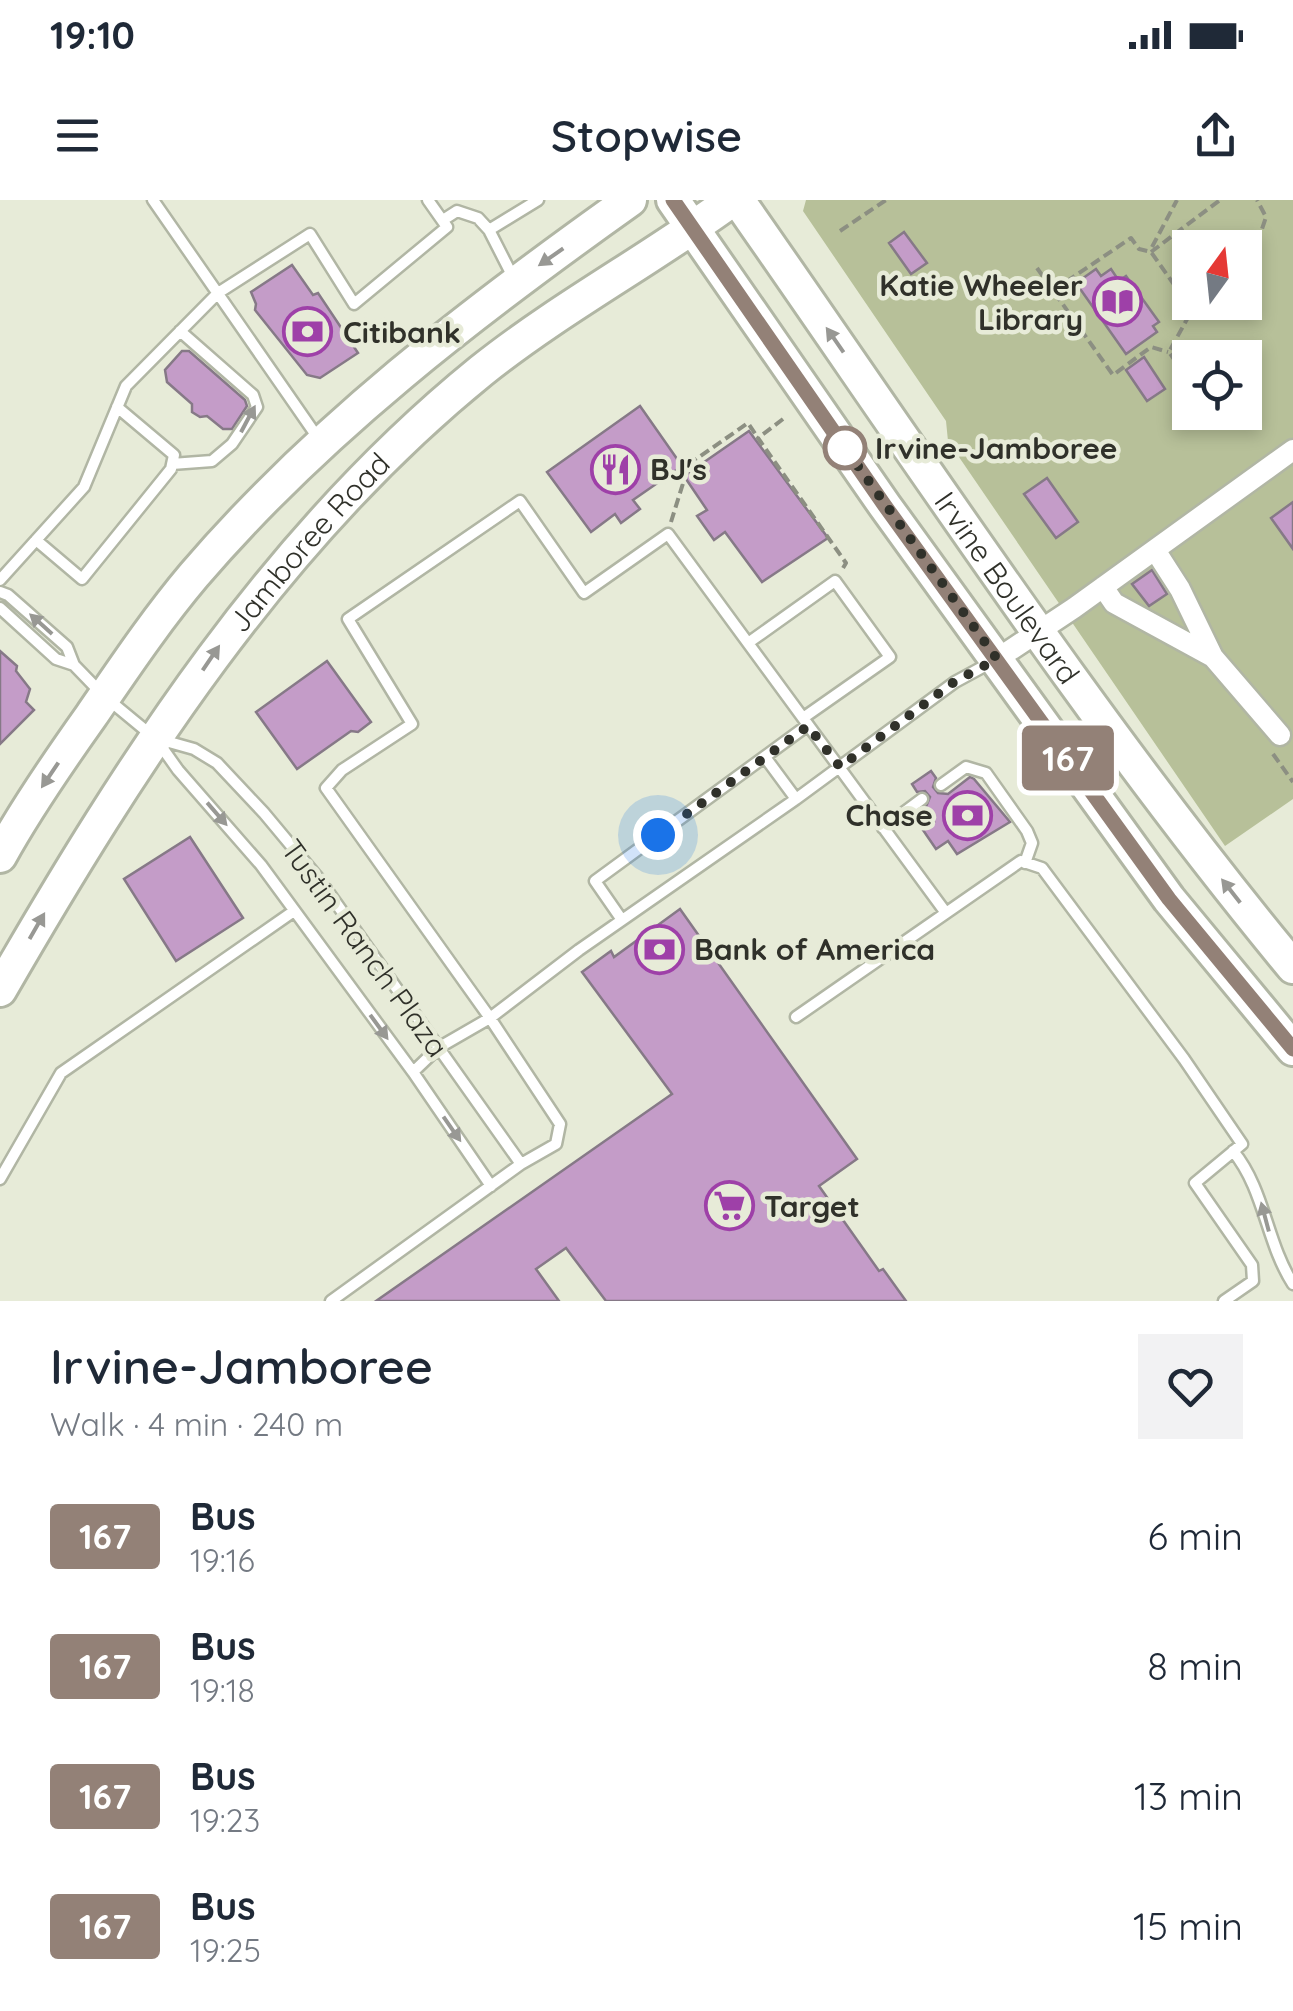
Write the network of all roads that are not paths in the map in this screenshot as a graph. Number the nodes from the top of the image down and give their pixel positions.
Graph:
1 (153, 200) edge
2 (428, 200) edge
3 (450, 200) edge
4 (630, 200) edge
5 (673, 200) edge
6 (735, 200) edge
7 (533, 203) edge
8 (457, 211) junction
9 (443, 220) junction
10 (693, 228) junction
11 (489, 230) junction
12 (516, 282) junction
13 (218, 293) junction
14 (180, 330) junction
15 (117, 408) junction
16 (323, 445) junction
17 (1293, 450) edge
18 (172, 464) junction
19 (36, 540) junction
20 (1154, 550) junction
21 (0, 580) edge
22 (1103, 588) junction
23 (0, 592) edge
24 (0, 608) edge
25 (1038, 632) junction
26 (748, 643) junction
27 (1213, 657) junction
28 (997, 659) junction
29 (74, 664) junction
30 (104, 696) junction
31 (806, 722) junction
32 (156, 738) junction
33 (1273, 739) road end
34 (765, 757) junction
35 (840, 767) junction
36 (941, 785) dead end
37 (796, 799) junction
38 (922, 799) dead end
39 (883, 828) junction
40 (0, 856) edge
41 (1025, 863) junction
42 (294, 911) junction
43 (946, 913) junction
44 (622, 920) junction
45 (1293, 966) edge
46 (0, 990) edge
47 (796, 1016) dead end
48 (490, 1018) junction
49 (438, 1048) junction
50 (1293, 1049) edge
51 (412, 1072) junction
52 (1233, 1151) junction
53 (521, 1164) junction
54 (0, 1179) edge
55 (491, 1186) junction
56 (1293, 1284) edge
57 (331, 1301) edge
58 (1224, 1301) edge

1 - 13 lane
2 - 9 lane
3 - 8 lane
4 -> 12 main road, Jamboree Road
5 - 10 main road, Irvine Boulevard
6 - 10 main road, Jamboree Road
25 -> 6 main road, Irvine Boulevard
7 - 11 lane
8 - 9 lane
8 - 11 lane
9 - 13 lane
10 - 28 main road, Irvine Boulevard
32 -> 10 main road, Jamboree Road
11 - 12 lane
12 - 16 main road, Jamboree Road
13 - 14 lane
13 - 16 lane
14 - 15 lane
18 -> 14 lane
15 - 18 lane
15 - 19 lane
16 - 30 main road, Jamboree Road
17 - 20 street
18 - 19 lane
19 - 21 lane
20 - 22 street
20 - 27 street
22 - 25 street
22 - 27 street
29 -> 23 lane, Tustin Ranch Plaza
24 - 29 lane, Tustin Ranch Plaza
25 - 28 street
45 -> 25 main road, Irvine Boulevard
26 - 31 lane
26 - 31 lane
26 - 48 lane
27 - 33 street
28 - 35 lane
28 - 50 main road, Irvine Boulevard
29 - 30 lane, Tustin Ranch Plaza
30 - 32 lane, Tustin Ranch Plaza
30 -> 40 main road, Jamboree Road
31 - 34 lane
31 - 35 lane
32 -> 42 lane, Tustin Ranch Plaza
46 -> 32 main road, Jamboree Road
32 - 49 lane, Tustin Ranch Plaza
34 - 37 lane
34 - 44 lane
35 - 37 lane
35 - 39 lane
36 - 41 lane
37 - 44 lane
38 - 39 lane
39 - 43 lane
41 - 43 lane
41 - 52 lane
42 -> 51 lane, Tustin Ranch Plaza
42 - 54 lane
43 - 47 lane
44 - 48 lane
48 - 49 lane
48 - 53 lane
49 - 51 lane
49 - 53 lane, Tustin Ranch Plaza
51 -> 55 lane, Tustin Ranch Plaza
56 -> 52 lane
52 - 58 lane
53 - 55 lane
55 - 57 lane

